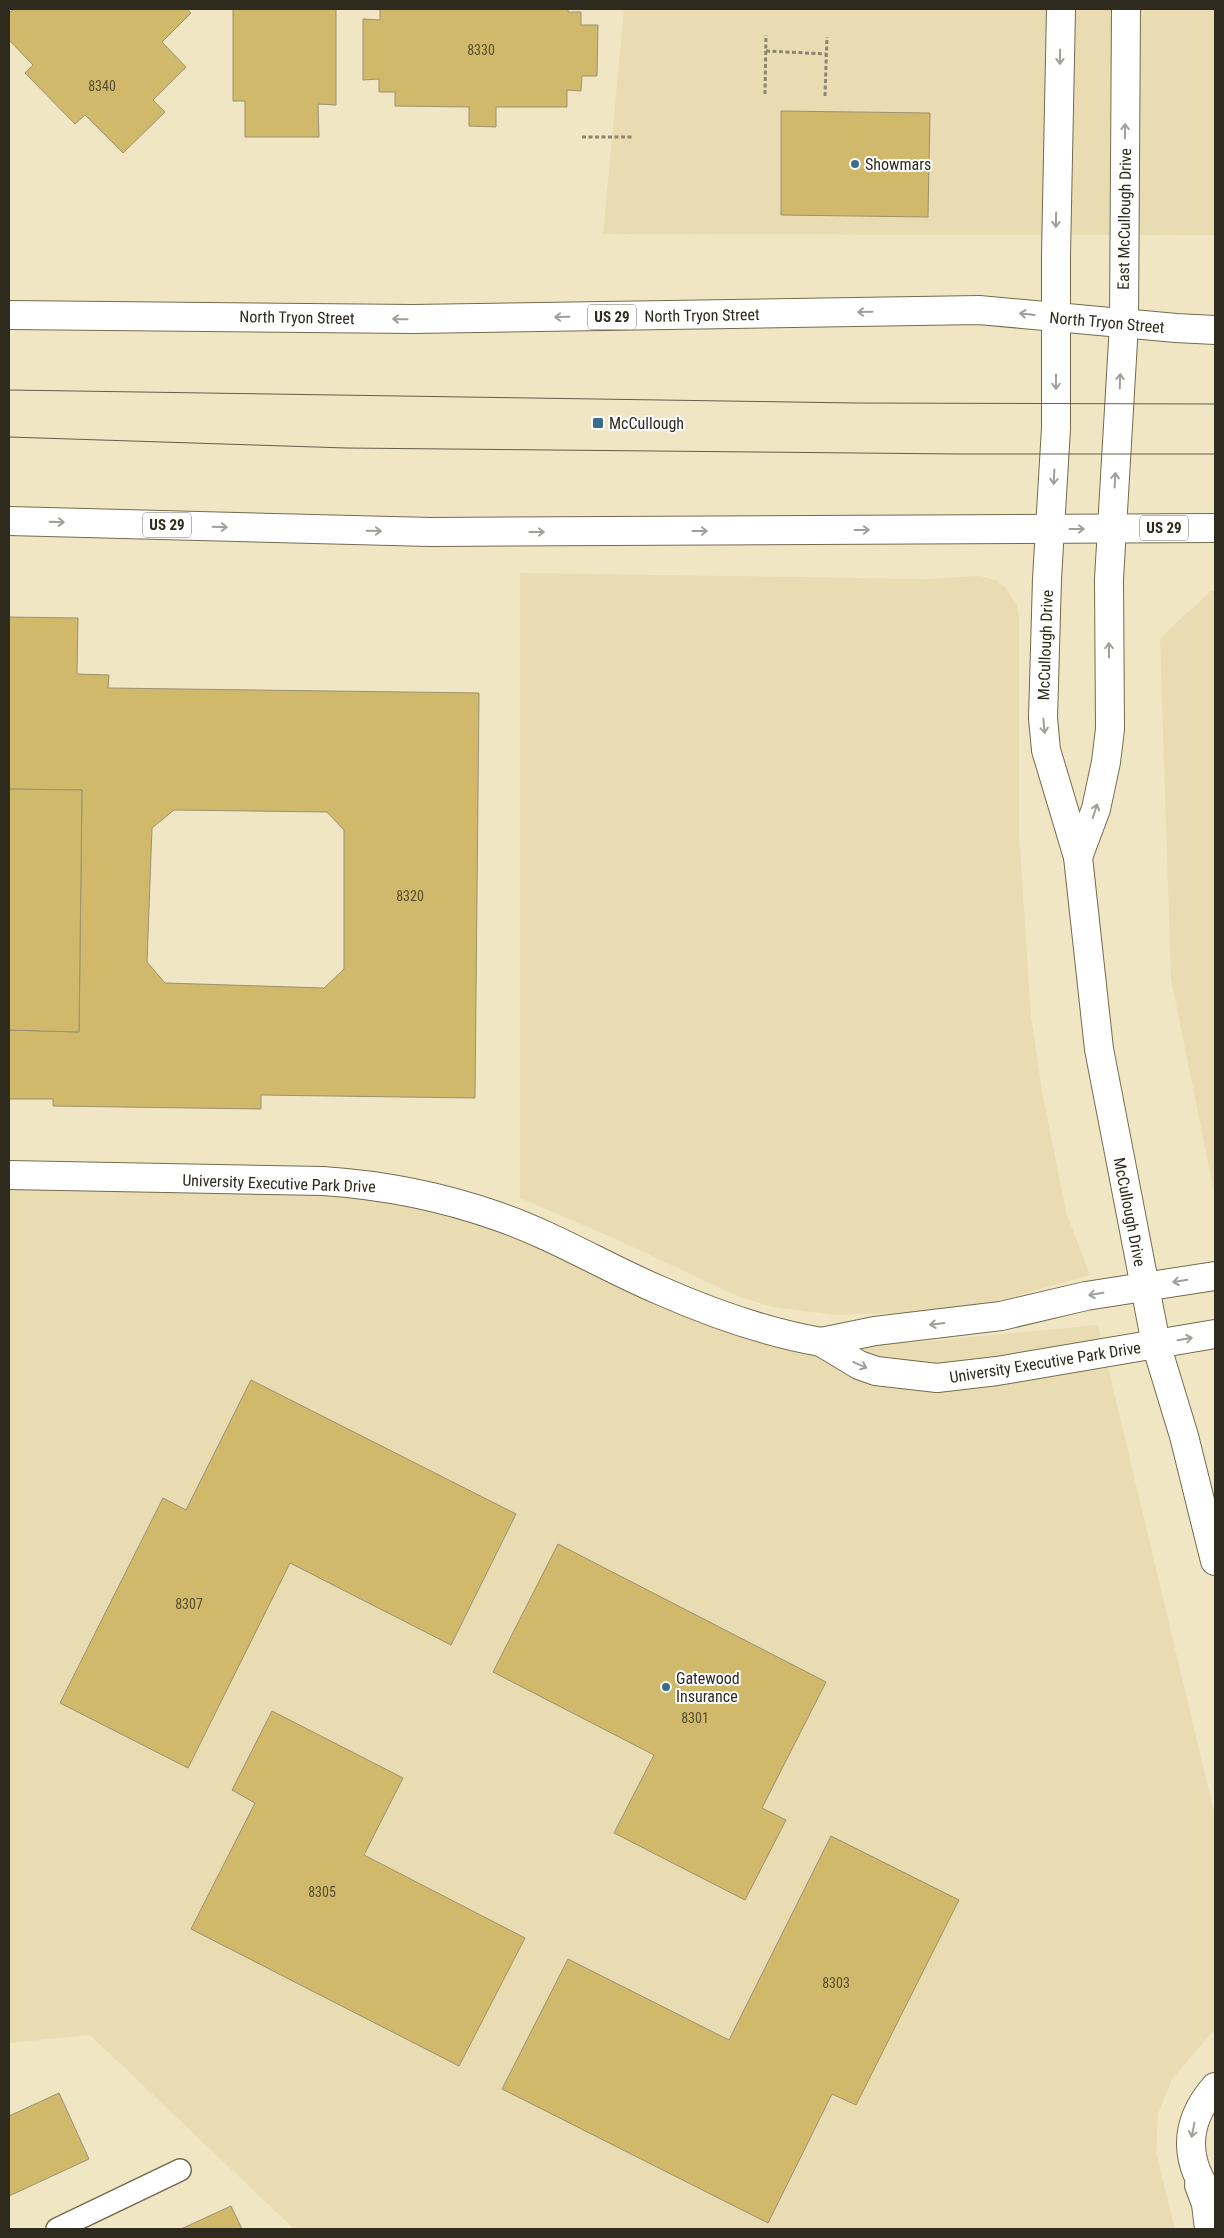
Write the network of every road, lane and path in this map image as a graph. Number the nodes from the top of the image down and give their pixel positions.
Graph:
1 (1061, 9) edge
2 (1126, 9) edge
3 (766, 35) dead end
4 (827, 37) dead end
5 (766, 51) junction
6 (826, 54) junction
7 (765, 94) dead end
8 (825, 96) dead end
9 (582, 137) dead end
10 (632, 137) dead end
11 (9, 315) edge
12 (1055, 317) junction
13 (1124, 324) junction
14 (1215, 330) edge
15 (1117, 430) joint
16 (9, 520) edge
17 (1215, 528) edge
18 (1050, 529) junction
19 (1112, 529) junction
20 (1078, 857) junction
21 (9, 1175) edge
22 (1215, 1276) edge
23 (1144, 1286) junction
24 (1215, 1334) edge
25 (821, 1342) junction
26 (1156, 1344) junction
27 (1215, 1561) edge
28 (1215, 2088) edge
29 (180, 2170) dead end
30 (1195, 2172) junction
31 (1215, 2202) edge
32 (57, 2229) edge
33 (1209, 2229) edge

1 -> 12 street
13 -> 2 street, East McCullough Drive
3 - 5 path
4 - 6 path
5 - 6 path
5 - 7 path
6 - 8 path
9 - 10 path
12 -> 11 street, North Tryon Street / US 29
12 - 13 street, North Tryon Street / US 29
12 -> 18 street, McCullough Drive
13 - 14 street, North Tryon Street / US 29
15 -> 13 street, East McCullough Drive
19 -> 15 street, McCullough Drive
16 -> 18 street, US 29
17 - 19 street, US 29
18 -> 19 street, US 29
18 -> 20 street, McCullough Drive
20 -> 19 street, McCullough Drive
20 - 23 street, McCullough Drive
21 - 25 street, University Executive Park Drive
22 -> 23 street, University Executive Park Drive
23 -> 25 street, University Executive Park Drive
23 - 26 street, McCullough Drive
26 -> 24 street, University Executive Park Drive
25 -> 26 street, University Executive Park Drive
26 - 27 street, McCullough Drive
28 -> 30 street
29 - 32 lane
30 - 31 street
30 - 33 street

